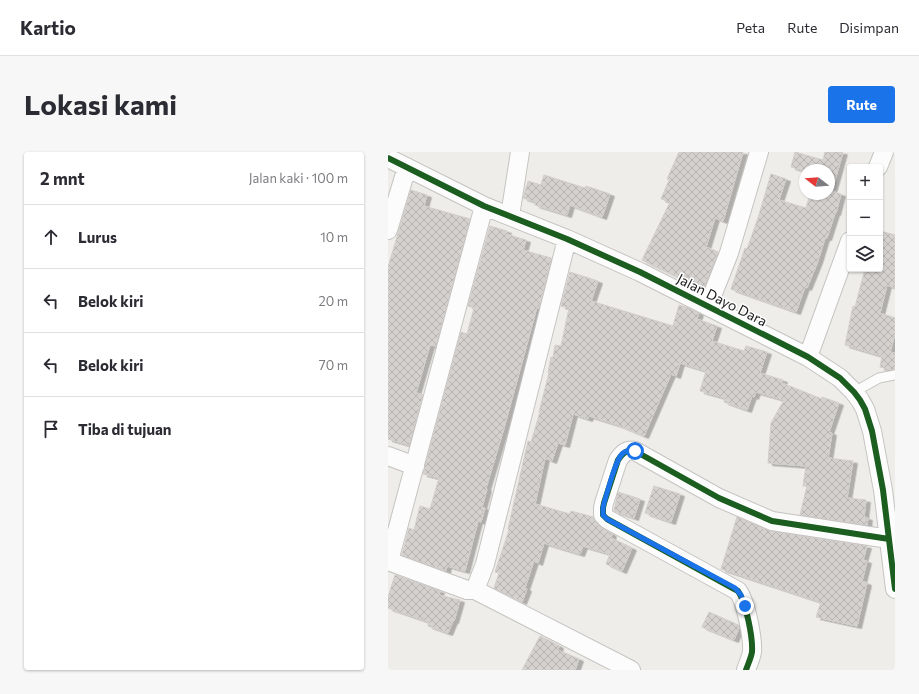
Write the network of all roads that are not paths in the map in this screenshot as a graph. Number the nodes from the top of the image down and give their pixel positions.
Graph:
1 (520, 152) edge
2 (759, 152) edge
3 (884, 152) edge
4 (388, 158) edge
5 (879, 164) edge
6 (407, 167) junction
7 (484, 206) junction
8 (510, 216) junction
9 (388, 230) edge
10 (567, 239) junction
11 (847, 249) edge
12 (708, 306) junction
13 (808, 357) junction
14 (895, 375) edge
15 (854, 392) junction
16 (388, 456) edge
17 (415, 466) junction
18 (889, 539) junction
19 (388, 561) edge
20 (895, 589) edge
21 (475, 590) junction
22 (631, 670) edge
23 (746, 670) edge

1 - 8 street
2 - 12 street
3 - 5 street
4 - 6 street, Jalan Dayo Dara
6 - 7 street, Jalan Dayo Dara
6 - 9 street
7 - 8 street, Jalan Dayo Dara
7 - 17 street
8 - 10 street, Jalan Dayo Dara
10 - 12 street, Jalan Dayo Dara
10 - 21 street
11 - 13 street
12 - 13 street, Jalan Dayo Dara
13 - 15 street, Jalan Dayo Dara
14 - 15 lane
15 - 18 street, Jalan Dayo Dara
16 - 17 street
17 - 19 street
18 - 20 street, Jalan Dayo Dara
18 - 23 street
19 - 21 street
21 - 22 street

